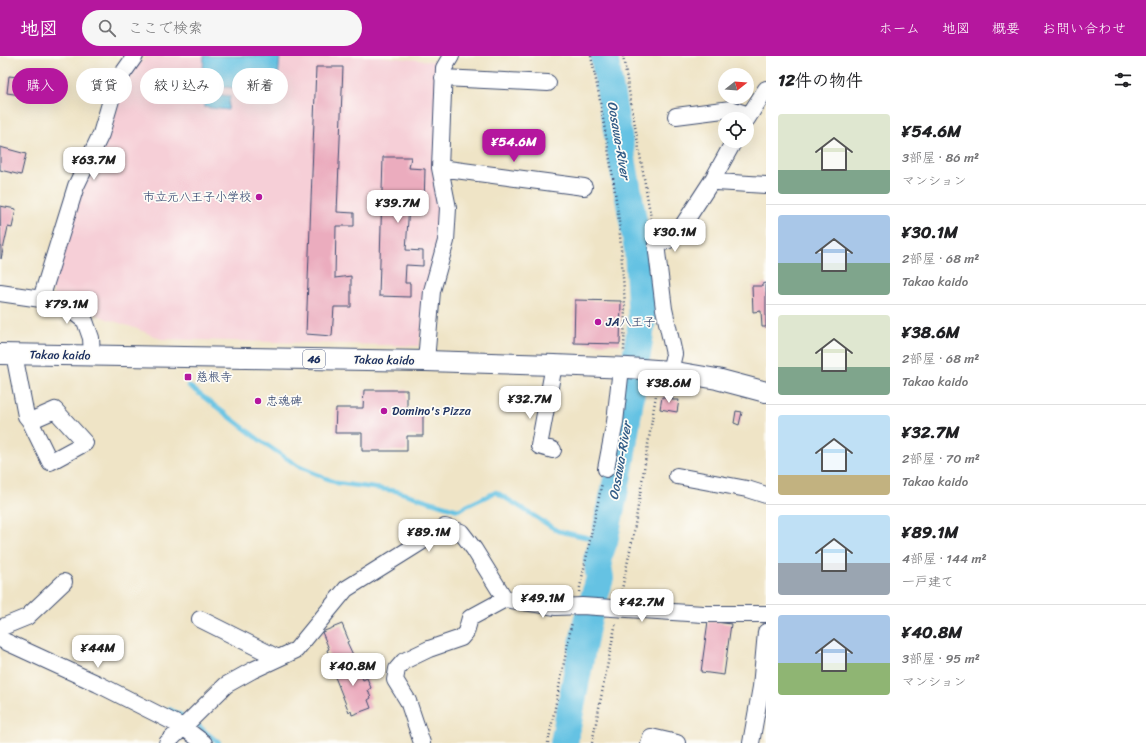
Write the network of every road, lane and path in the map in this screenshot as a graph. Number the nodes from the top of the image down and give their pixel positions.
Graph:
1 (135, 56) edge
2 (451, 56) edge
3 (591, 56) edge
4 (624, 56) edge
5 (443, 78) junction
6 (548, 83) dead end
7 (766, 89) edge
8 (754, 112) edge
9 (676, 116) dead end
10 (730, 148) edge
11 (440, 168) junction
12 (713, 179) junction
13 (766, 185) edge
14 (584, 187) dead end
15 (656, 244) junction
16 (0, 293) edge
17 (41, 299) junction
18 (7, 354) edge
19 (92, 355) junction
20 (426, 361) junction
21 (554, 365) junction
22 (624, 368) junction
23 (662, 370) junction
24 (766, 392) edge
25 (30, 421) dead end
26 (553, 450) dead end
27 (606, 469) joint
28 (677, 476) dead end
29 (766, 496) edge
30 (64, 582) dead end
31 (505, 599) junction
32 (579, 606) junction
33 (617, 607) junction
34 (766, 614) edge
35 (200, 619) dead end
36 (0, 628) edge
37 (766, 632) edge
38 (0, 639) edge
39 (278, 658) junction
40 (760, 723) edge
41 (183, 727) junction
42 (167, 743) edge
43 (204, 743) edge
44 (422, 743) edge
45 (548, 743) edge
46 (592, 743) edge
47 (649, 743) edge
48 (677, 743) edge
49 (751, 743) edge

1 - 17 street
2 - 5 street
3 - 22 path
4 - 15 path
5 - 6 street
5 - 11 street
7 - 8 street
8 - 9 street
10 - 12 street
11 - 14 street
11 - 20 street
12 - 13 street
12 - 15 street
15 - 23 street
16 - 17 street
17 - 19 street
18 - 19 main road, Takao kaido / 46
18 - 25 street
19 - 20 main road, Takao kaido / 46
20 - 21 main road, Takao kaido / 46
21 - 22 main road, Takao kaido / 46
21 - 26 street
22 - 23 main road, Takao kaido / 46
22 - 27 street
23 - 24 main road, Takao kaido / 46
23 - 33 path
27 - 32 path
28 - 29 street
30 - 36 street
31 - 32 street
31 - 39 street
31 - 44 street
32 - 33 street
32 - 45 path
33 - 34 street
33 - 46 path
35 - 39 street
37 - 40 street
38 - 41 street
39 - 41 street
40 - 49 street
41 - 42 street
41 - 43 street
47 - 48 street

